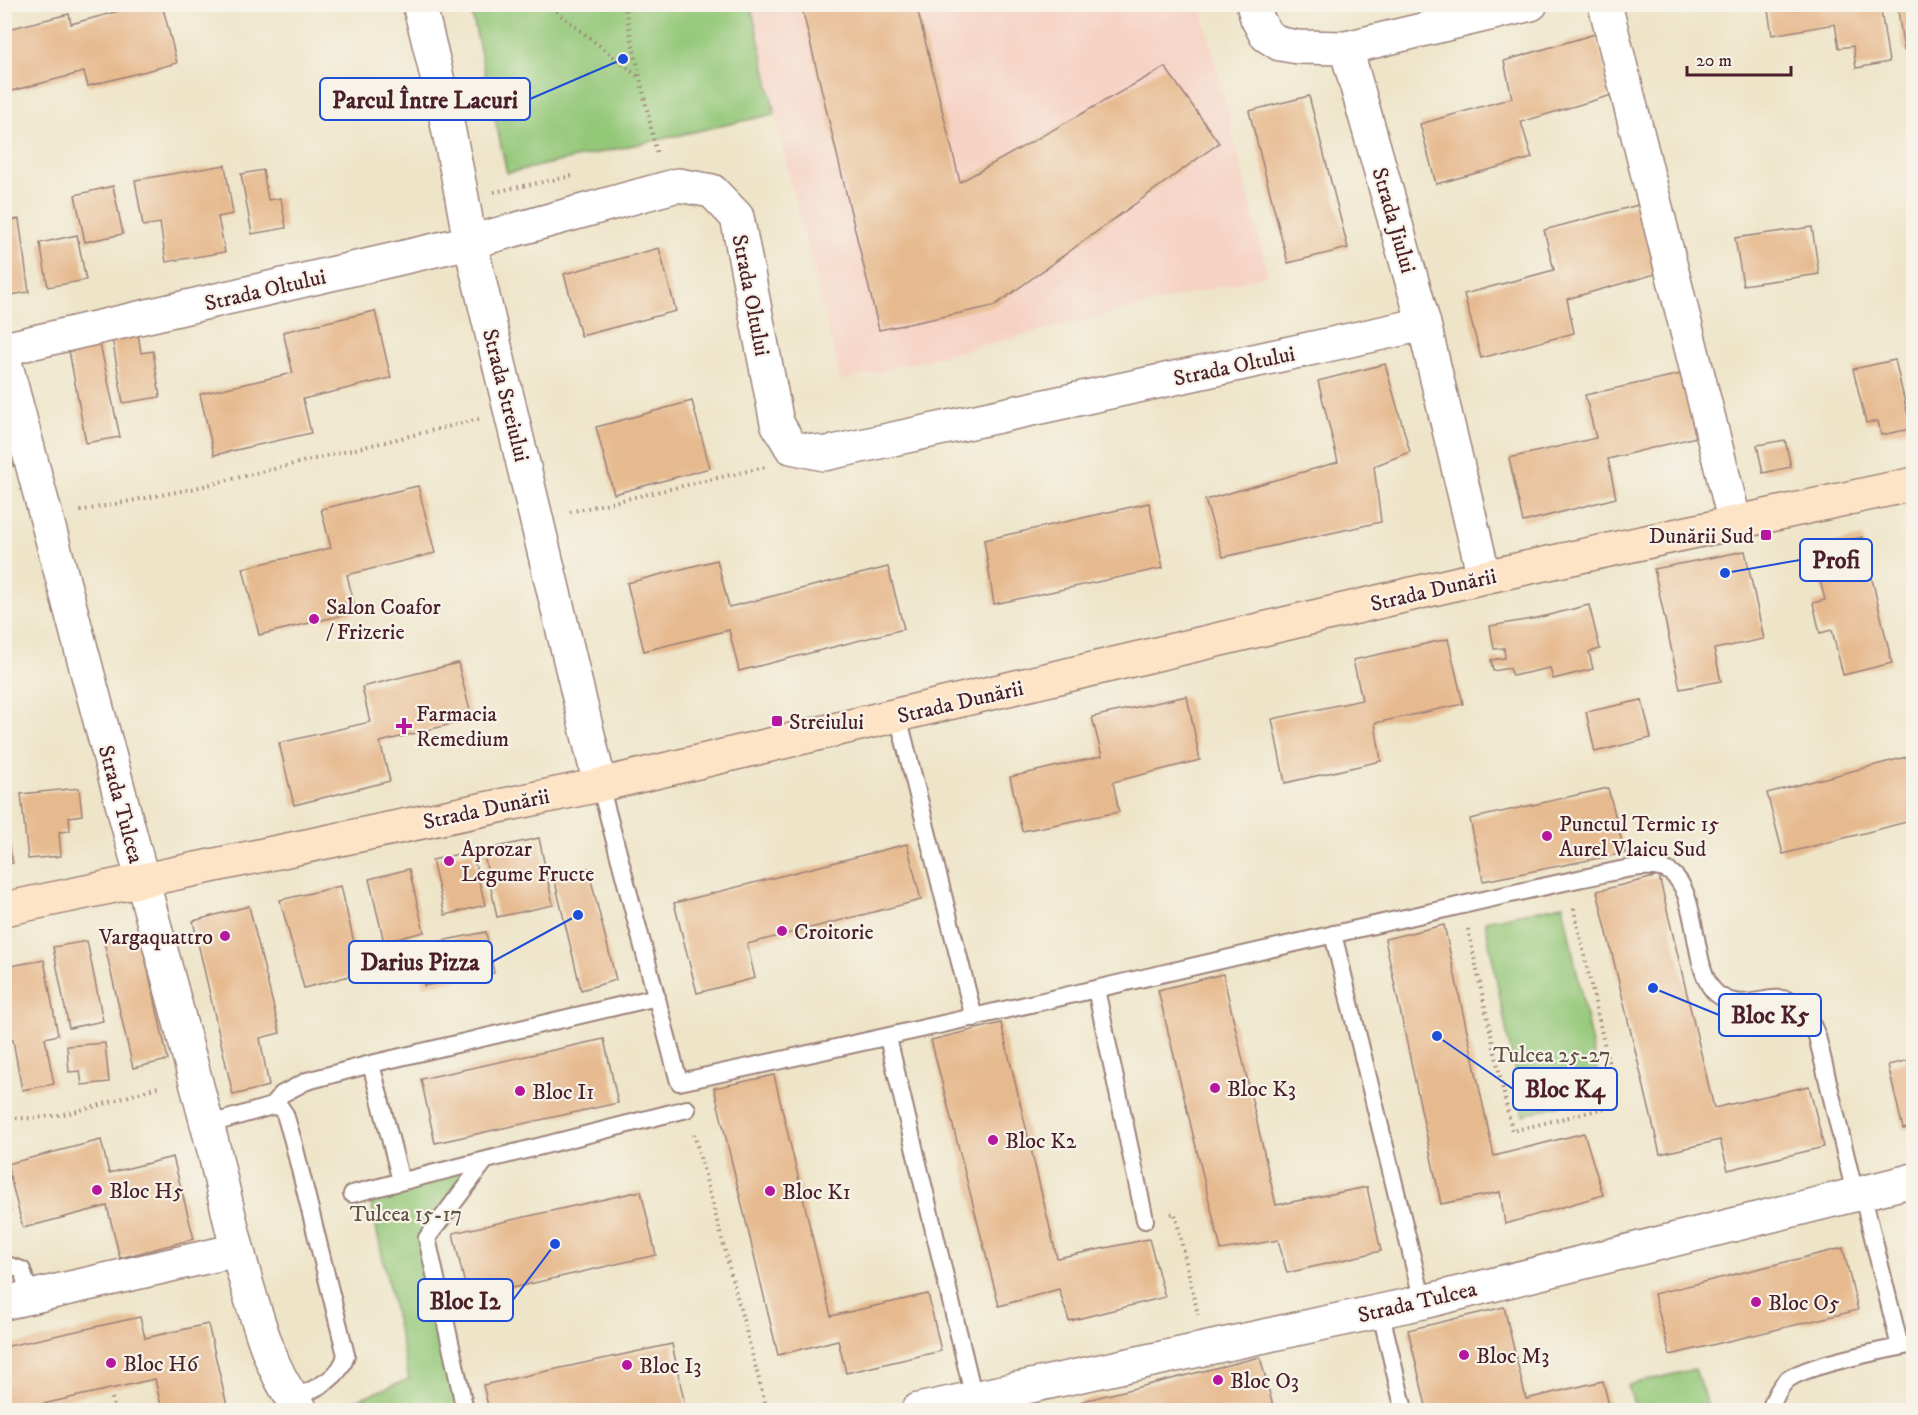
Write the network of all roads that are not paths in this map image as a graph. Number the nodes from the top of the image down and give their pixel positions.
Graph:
1 (419, 4) edge
2 (1253, 4) edge
3 (1532, 4) edge
4 (1605, 4) edge
5 (1346, 48) junction
6 (470, 242) junction
7 (1424, 324) junction
8 (4, 349) edge
9 (4, 358) edge
10 (1914, 484) edge
11 (1735, 523) junction
12 (1484, 577) junction
13 (898, 716) junction
14 (600, 784) junction
15 (142, 879) junction
16 (4, 909) edge
17 (1332, 934) junction
18 (1096, 989) junction
19 (657, 997) junction
20 (974, 1018) junction
21 (888, 1038) junction
22 (371, 1064) junction
23 (272, 1106) junction
24 (687, 1109) road end
25 (207, 1125) junction
26 (485, 1161) junction
27 (1914, 1180) edge
28 (401, 1181) junction
29 (1858, 1193) junction
30 (352, 1194) dead end
31 (1145, 1220) road end
32 (237, 1250) junction
33 (4, 1264) edge
34 (17, 1300) edge
35 (1423, 1302) junction
36 (1380, 1310) junction
37 (1907, 1346) edge
38 (974, 1398) junction
39 (297, 1405) edge
40 (465, 1410) edge
41 (918, 1410) edge
42 (1404, 1410) edge
43 (1770, 1410) edge

1 - 6 street, Strada Streiului
2 - 5 street
3 - 5 street
4 - 11 street
5 - 7 street, Strada Jiului
6 - 7 street, Strada Oltului
6 - 8 street, Strada Oltului
6 - 14 street, Strada Streiului
7 - 12 street, Strada Jiului
9 - 15 street, Strada Tulcea
10 - 11 street, Strada Dunării
11 - 12 street, Strada Dunării
12 - 13 street, Strada Dunării
13 - 14 street, Strada Dunării
13 - 20 lane
14 - 15 street, Strada Dunării
14 - 19 lane
15 - 16 street, Strada Dunării
15 - 25 street, Strada Tulcea
17 - 18 lane
17 - 29 lane
17 - 35 lane
18 - 20 lane
18 - 31 lane
19 - 21 lane
19 - 22 lane
20 - 21 lane
21 - 38 lane
22 - 23 lane
22 - 28 lane
23 - 25 lane
23 - 39 lane
24 - 26 lane
25 - 32 street, Strada Tulcea
26 - 28 lane
26 - 40 lane
27 - 29 street, Strada Tulcea
28 - 30 lane
29 - 35 street, Strada Tulcea
29 - 37 lane
32 - 34 street
32 - 39 street, Strada Tulcea
33 - 34 lane
35 - 36 street, Strada Tulcea
36 - 38 street, Strada Tulcea
36 - 42 lane
37 - 43 lane
38 - 41 street, Strada Tulcea

